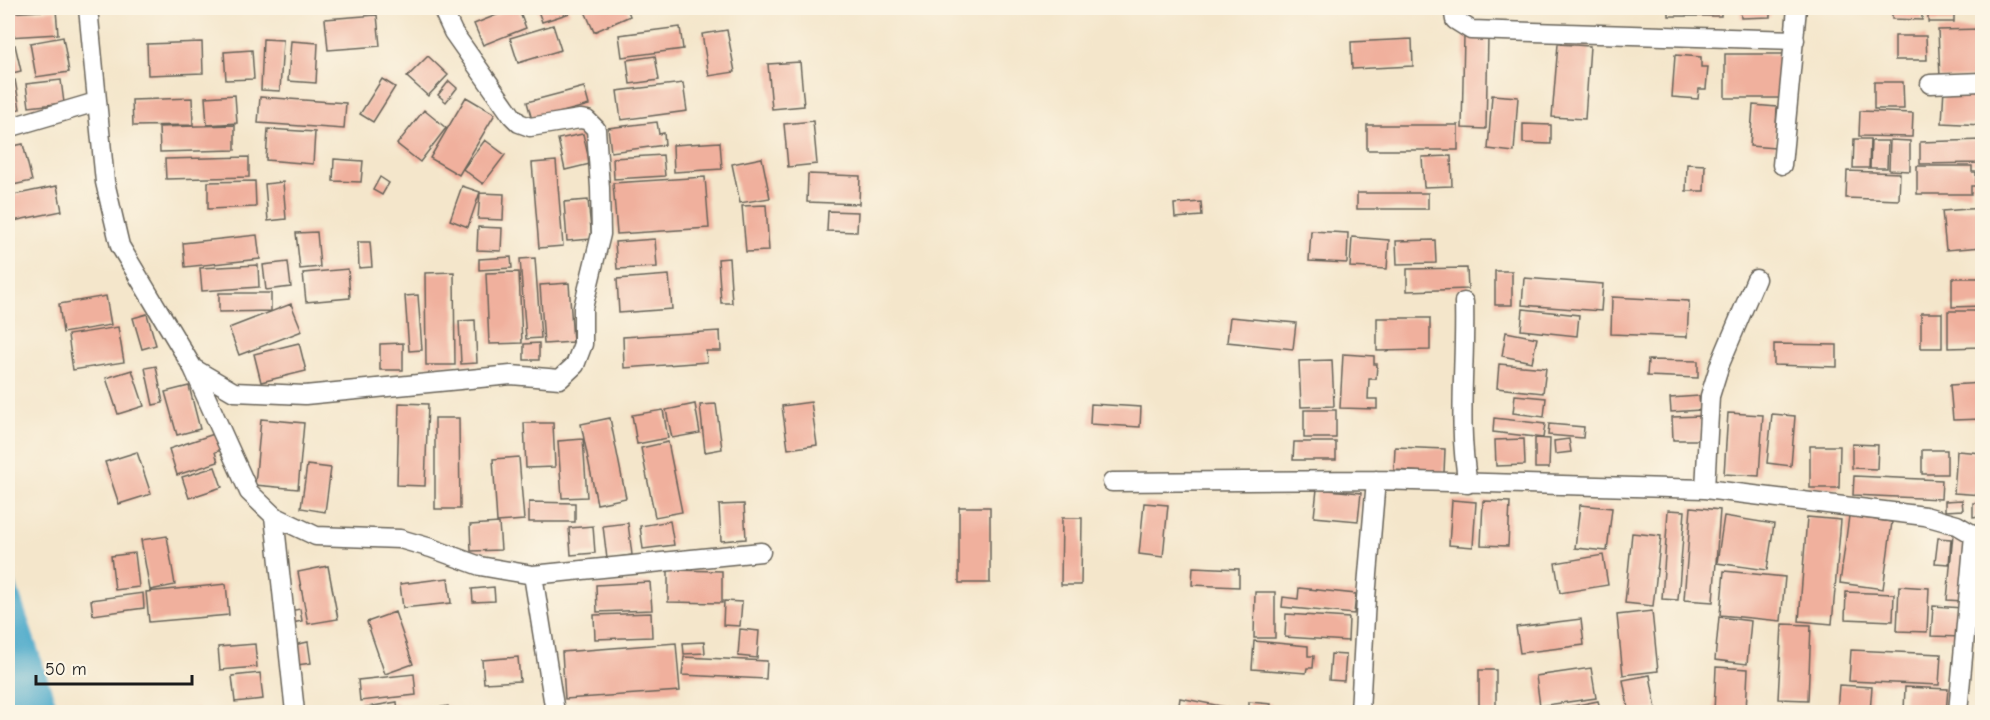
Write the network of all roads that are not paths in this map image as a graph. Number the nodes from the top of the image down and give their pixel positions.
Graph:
1 (88, 8) edge
2 (442, 8) edge
3 (1453, 8) edge
4 (1797, 8) edge
5 (1795, 40) junction
6 (1983, 82) edge
7 (1930, 84) dead end
8 (96, 102) junction
9 (8, 128) edge
10 (1782, 165) dead end
11 (1756, 279) dead end
12 (1464, 302) dead end
13 (193, 368) junction
14 (1376, 480) junction
15 (1112, 482) dead end
16 (1468, 484) junction
17 (1706, 489) junction
18 (274, 516) junction
19 (1978, 536) edge
20 (761, 552) dead end
21 (533, 575) junction
22 (295, 712) edge
23 (555, 712) edge
24 (1360, 712) edge
25 (1958, 712) edge

1 - 8 street
2 - 13 street
3 - 5 street
4 - 5 street
5 - 10 street
6 - 7 street
8 - 9 street
8 - 13 street
11 - 17 street
12 - 16 street
13 - 18 street
14 - 15 street
14 - 16 street
14 - 24 street
16 - 17 street
17 - 19 street
18 - 21 street
18 - 22 street
19 - 25 street
20 - 21 street
21 - 23 street

